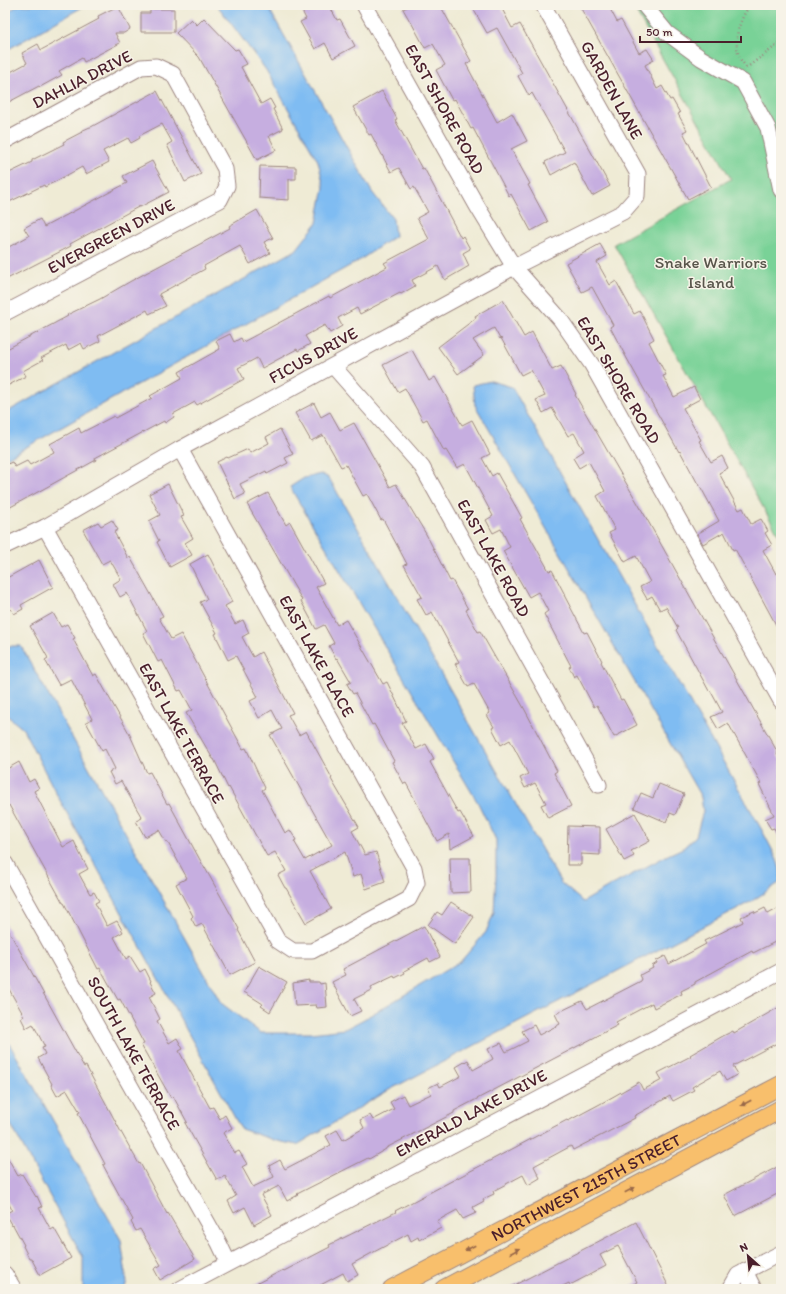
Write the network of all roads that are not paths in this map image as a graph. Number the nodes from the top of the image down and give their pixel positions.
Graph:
1 (364, 5) edge
2 (542, 5) edge
3 (644, 5) edge
4 (5, 141) edge
5 (227, 186) joint
6 (781, 190) edge
7 (637, 196) joint
8 (514, 267) junction
9 (5, 313) edge
10 (333, 366) junction
11 (180, 449) junction
12 (45, 527) junction
13 (5, 546) edge
14 (781, 701) edge
15 (599, 785) dead end
16 (5, 863) edge
17 (293, 952) joint
18 (781, 971) edge
19 (781, 1085) edge
20 (781, 1109) edge
21 (781, 1253) edge
22 (228, 1262) junction
23 (745, 1271) junction
24 (5, 1274) edge
25 (14, 1289) edge
26 (180, 1289) edge
27 (392, 1289) edge
28 (444, 1289) edge
29 (730, 1289) edge
30 (754, 1289) edge

1 - 8 street, EAST SHORE ROAD
2 - 7 street, GARDEN LANE
3 - 6 street
4 - 5 street, DAHLIA DRIVE
5 - 9 street, EVERGREEN DRIVE
7 - 8 street, FICUS DRIVE
8 - 10 street, FICUS DRIVE
8 - 14 street, EAST SHORE ROAD
10 - 11 street, FICUS DRIVE
10 - 15 street, EAST LAKE ROAD
11 - 12 street, FICUS DRIVE
11 - 17 street, EAST LAKE PLACE
12 - 13 street, FICUS DRIVE
12 - 17 street, EAST LAKE TERRACE
16 - 22 street, SOUTH LAKE TERRACE
18 - 22 street, EMERALD LAKE DRIVE
19 -> 27 main road, NORTHWEST 215TH STREET
28 -> 20 main road, NORTHWEST 215TH STREET
21 - 23 street
22 - 26 street, EMERALD LAKE DRIVE
23 - 29 street
23 - 30 street
24 - 25 street

